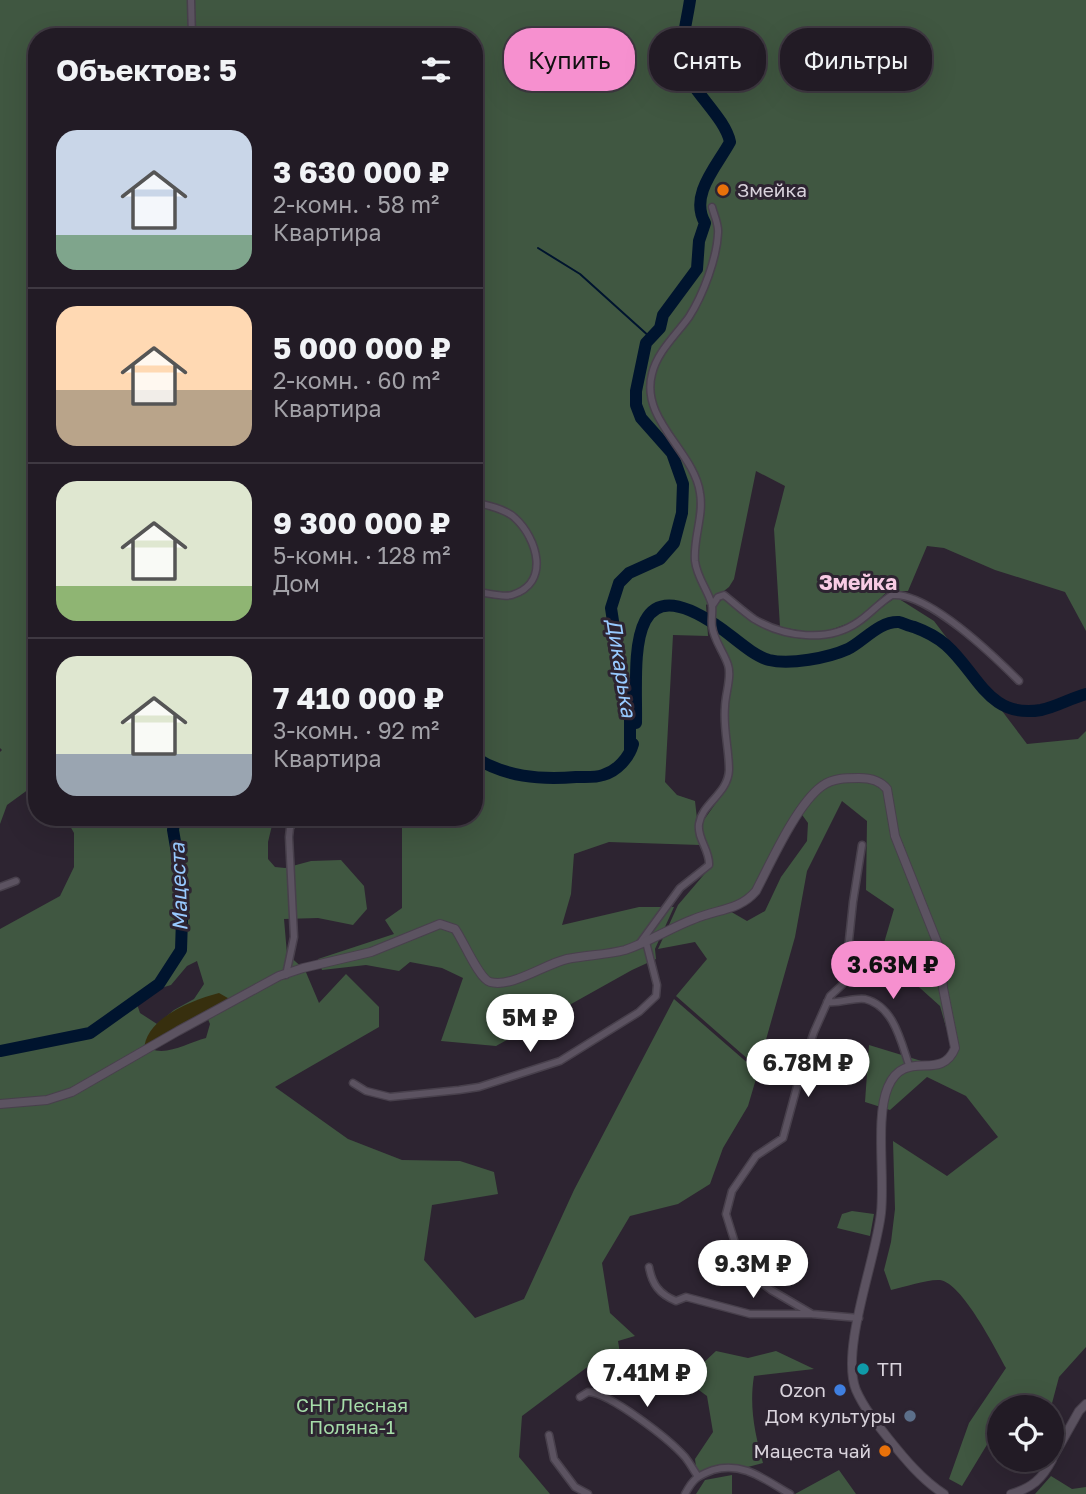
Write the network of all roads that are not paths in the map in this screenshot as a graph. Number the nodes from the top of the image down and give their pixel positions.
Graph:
1 (191, 0) edge
2 (192, 28) edge
3 (712, 207) dead end
4 (483, 505) edge
5 (483, 593) edge
6 (712, 606) junction
7 (1019, 681) dead end
8 (293, 826) edge
9 (862, 845) dead end
10 (16, 881) dead end
11 (0, 887) edge
12 (642, 944) junction
13 (286, 975) junction
14 (827, 1002) junction
15 (909, 1065) junction
16 (353, 1083) dead end
17 (0, 1104) edge
18 (649, 1267) dead end
19 (812, 1314) junction
20 (859, 1318) junction
21 (580, 1396) dead end
22 (1086, 1404) edge
23 (549, 1435) dead end
24 (1064, 1437) edge
25 (1045, 1472) edge
26 (697, 1475) junction
27 (588, 1494) edge
28 (685, 1494) edge
29 (790, 1494) edge
30 (944, 1494) edge
31 (1011, 1494) edge

1 - 2 street
3 - 6 street
4 - 5 street
6 - 7 street
6 - 12 street
8 - 13 street
9 - 14 street
10 - 11 street
12 - 13 street
12 - 15 street
12 - 16 street
13 - 17 street
14 - 15 street
14 - 19 street
15 - 20 street
18 - 19 street
19 - 20 street
20 - 30 street
21 - 26 street
22 - 24 street
23 - 27 street
25 - 31 street
26 - 28 street
26 - 29 street

